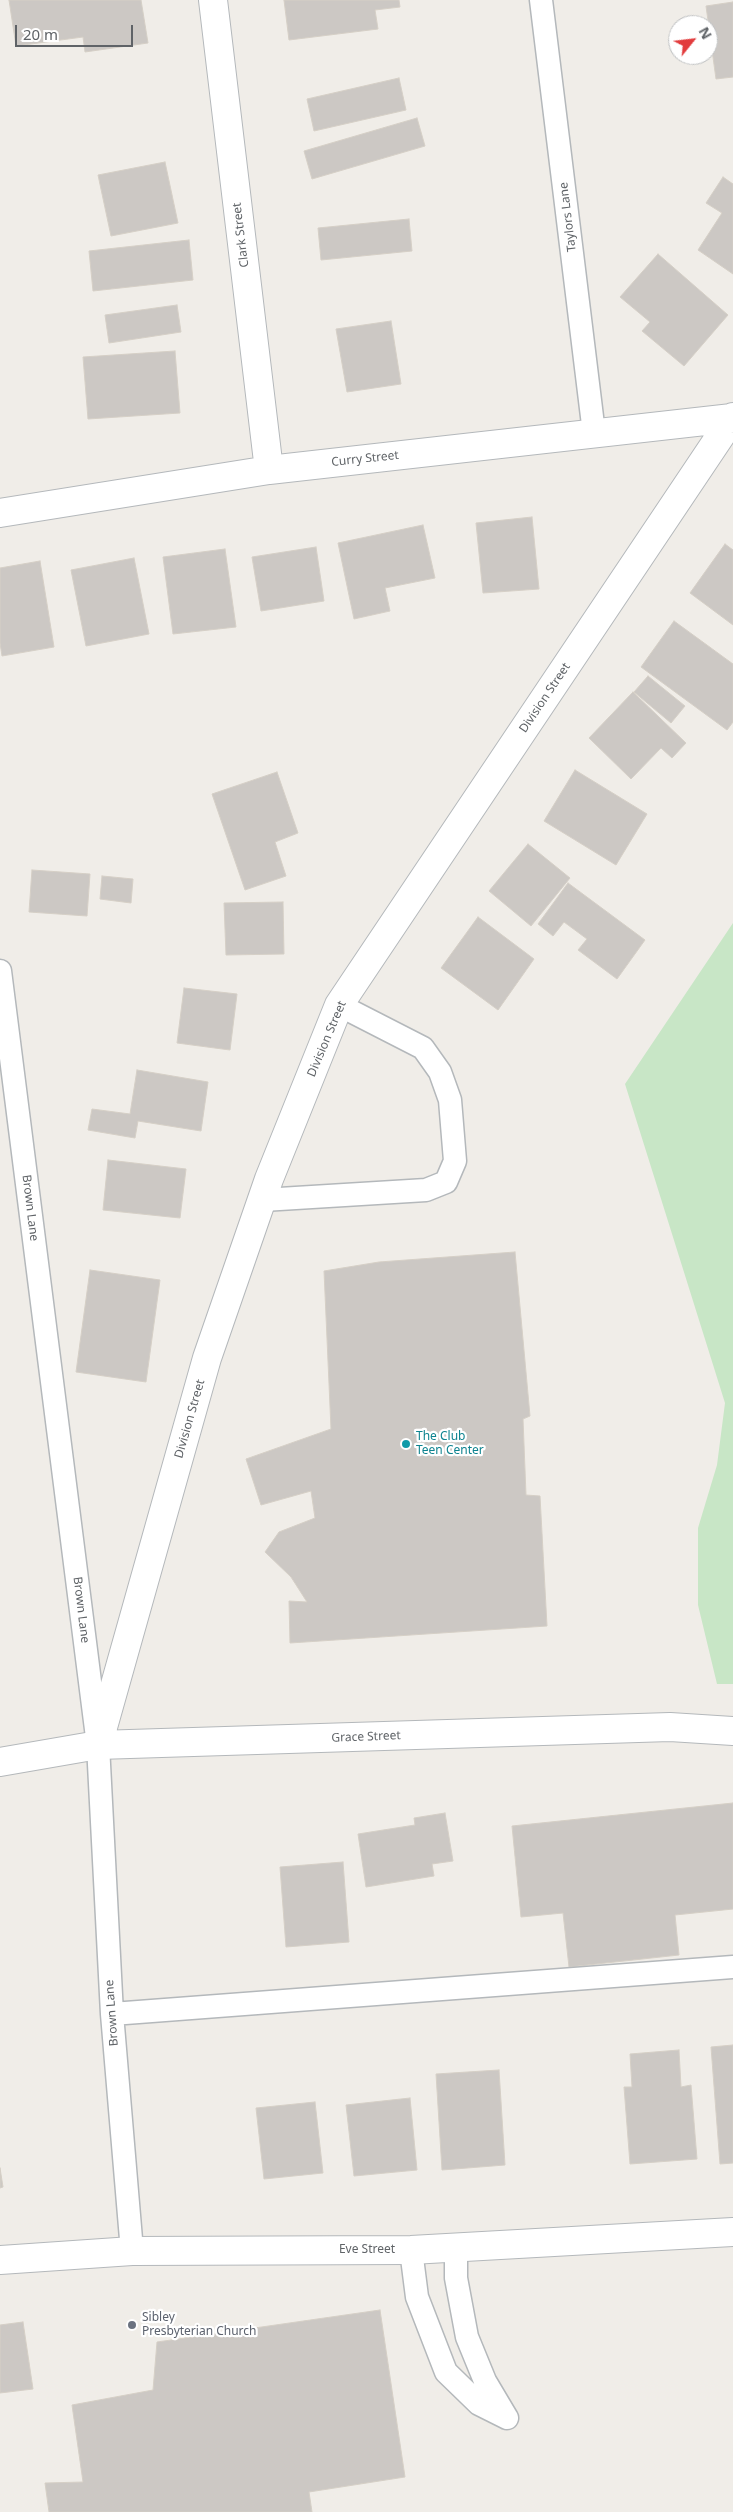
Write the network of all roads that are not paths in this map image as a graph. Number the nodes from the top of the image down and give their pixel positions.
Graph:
1 (213, 0) edge
2 (541, 0) edge
3 (733, 417) edge
4 (594, 434) junction
5 (269, 470) junction
6 (0, 513) edge
7 (0, 971) edge
8 (339, 1005) junction
9 (9, 1112) edge
10 (263, 1200) junction
11 (733, 1731) edge
12 (98, 1746) junction
13 (0, 1762) edge
14 (733, 1967) edge
15 (112, 2014) junction
16 (733, 2232) edge
17 (456, 2247) junction
18 (411, 2250) junction
19 (132, 2251) junction
20 (0, 2260) edge

1 - 5 street, Clark Street
2 - 4 lane, Taylors Lane
3 - 4 street, Curry Street
3 - 8 street, Division Street
4 - 5 street, Curry Street
5 - 6 street, Curry Street
7 - 9 lane, Brown Lane
8 - 10 street, Division Street
8 - 10 lane
9 - 12 lane, Brown Lane
10 - 12 street, Division Street
11 - 12 street, Grace Street
12 - 13 street, Grace Street
12 - 15 lane, Brown Lane
14 - 15 lane
15 - 19 lane, Brown Lane
16 - 17 street, Eve Street
17 - 18 street, Eve Street
17 - 18 lane
18 - 19 street, Eve Street
19 - 20 street, Eve Street

